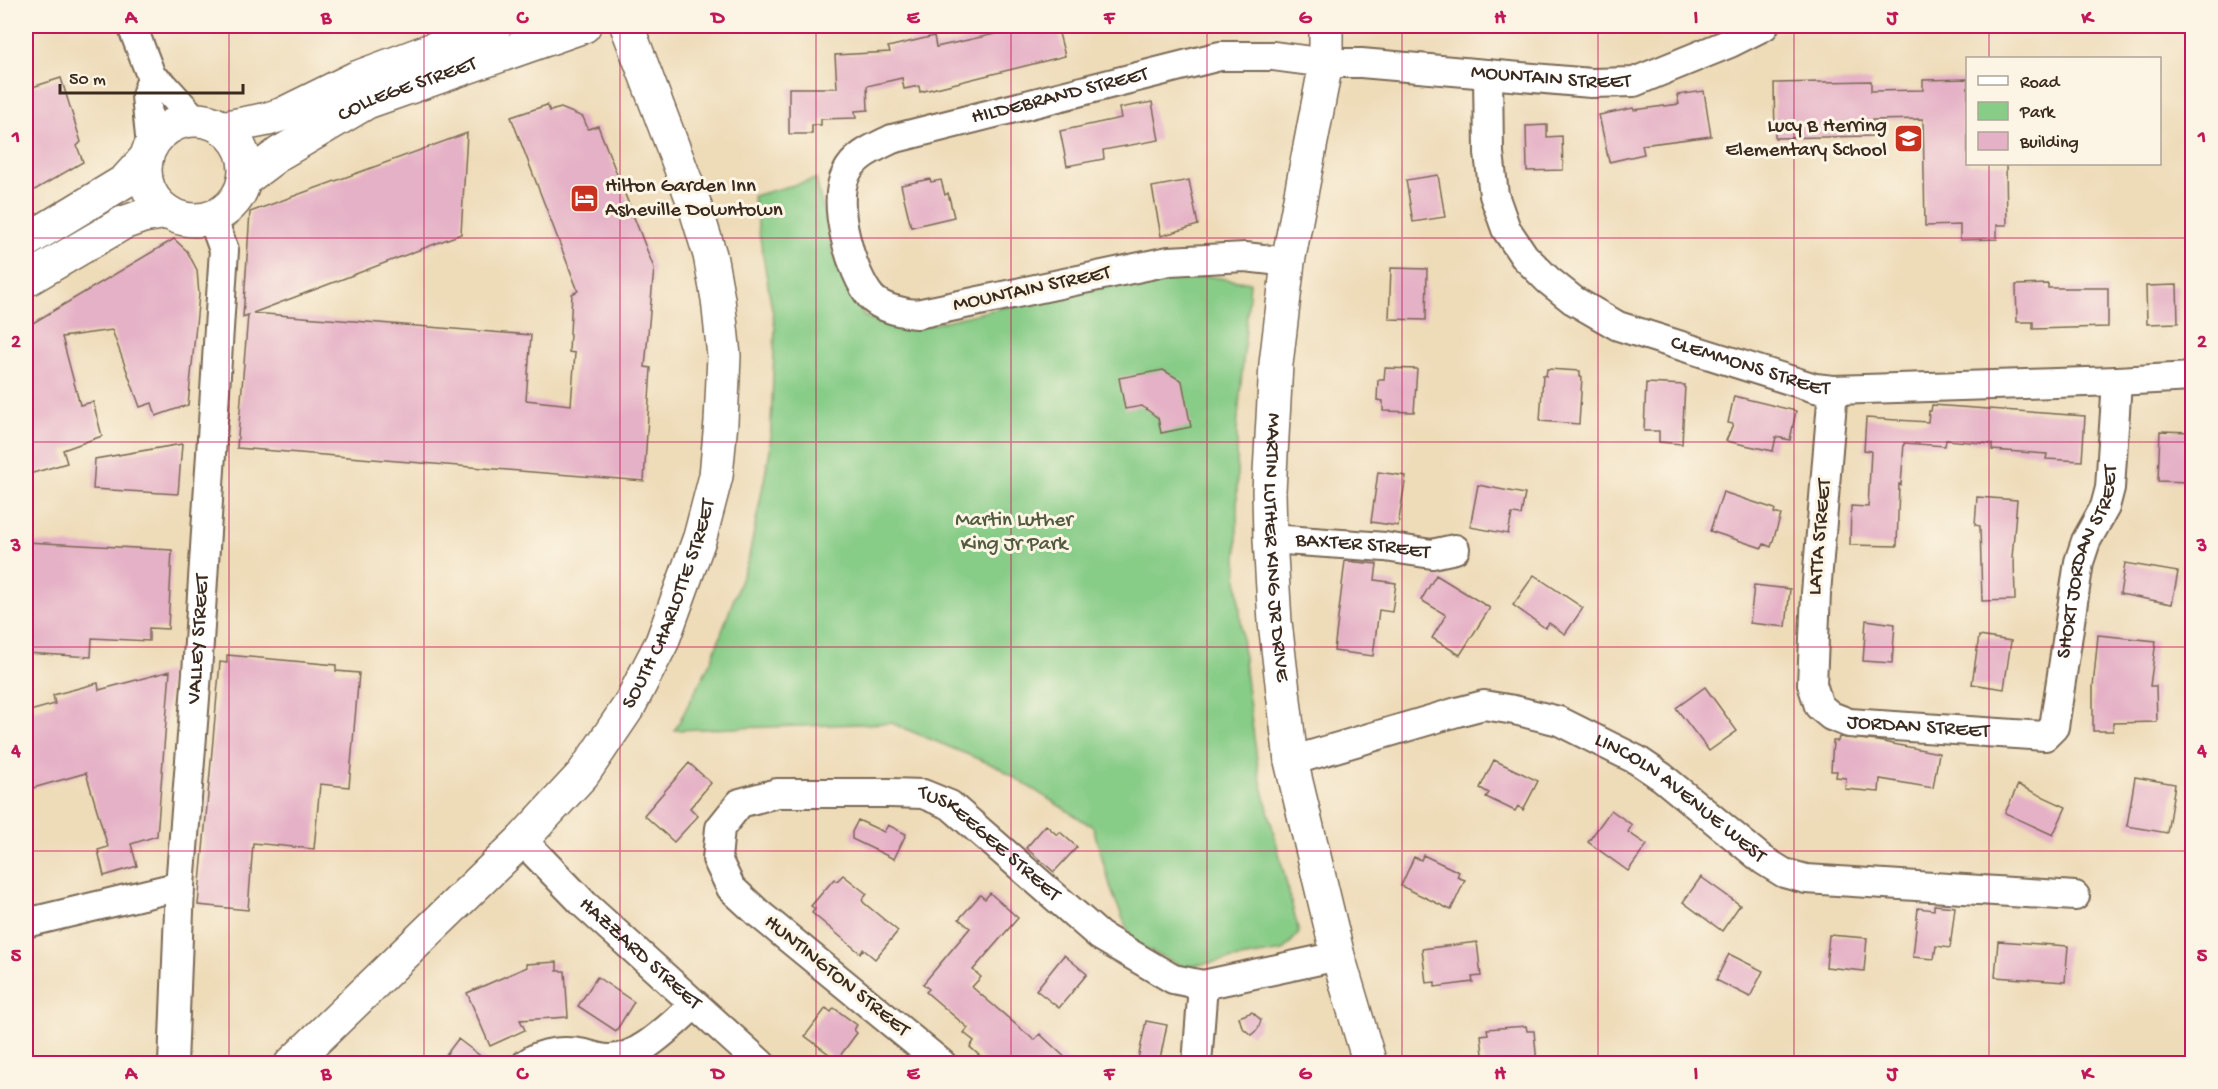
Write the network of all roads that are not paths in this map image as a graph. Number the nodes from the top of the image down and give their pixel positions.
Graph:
1 (132, 26) edge
2 (495, 26) edge
3 (584, 26) edge
4 (627, 26) edge
5 (1326, 26) edge
6 (1764, 26) edge
7 (1326, 63) junction
8 (1488, 74) junction
9 (152, 78) junction
10 (208, 124) junction
11 (148, 152) junction
12 (244, 180) junction
13 (168, 212) junction
14 (841, 212) joint
15 (212, 217) junction
16 (26, 241) edge
17 (1288, 262) junction
18 (26, 280) edge
19 (2193, 377) edge
20 (2117, 381) junction
21 (1833, 390) junction
22 (1270, 539) junction
23 (1455, 549) dead end
24 (1812, 684) joint
25 (2045, 736) joint
26 (1291, 761) junction
27 (522, 840) junction
28 (180, 886) junction
29 (2075, 896) dead end
30 (758, 913) joint
31 (26, 922) edge
32 (1338, 956) junction
33 (1203, 985) junction
34 (694, 1005) junction
35 (173, 1064) edge
36 (291, 1064) edge
37 (526, 1064) edge
38 (761, 1064) edge
39 (942, 1064) edge
40 (1197, 1064) edge
41 (1370, 1064) edge

1 - 9 street
2 - 10 main road, COLLEGE STREET
3 - 12 main road, COLLEGE STREET
4 - 27 main road, SOUTH CHARLOTTE STREET
5 - 7 main road, MARTIN LUTHER KING JR DRIVE
6 - 8 street, MOUNTAIN STREET
7 - 8 street, MOUNTAIN STREET
7 - 14 street, HILDEBRAND STREET
7 - 17 main road, MARTIN LUTHER KING JR DRIVE
8 - 21 street, CLEMMONS STREET
9 - 10 street
9 - 11 street
10 - 11 main road
10 - 12 main road
11 - 13 main road
11 - 16 main road
12 - 15 main road
13 - 15 main road
13 - 18 main road
14 - 17 street, MOUNTAIN STREET
15 - 28 street, VALLEY STREET
17 - 22 main road, MARTIN LUTHER KING JR DRIVE
19 - 20 street, CLEMMONS STREET
20 - 21 street, CLEMMONS STREET
20 - 25 street, SHORT JORDAN STREET
21 - 24 street, LATTA STREET
22 - 23 street, BAXTER STREET
22 - 26 main road, MARTIN LUTHER KING JR DRIVE
24 - 25 street, JORDAN STREET
26 - 29 street, LINCOLN AVENUE WEST
26 - 32 main road, MARTIN LUTHER KING JR DRIVE
27 - 34 street, HAZZARD STREET
27 - 36 main road, SOUTH CHARLOTTE STREET
28 - 31 street
28 - 35 street, VALLEY STREET
30 - 33 street, TUSKEEGEE STREET
30 - 39 street, HUNTINGTON STREET
32 - 33 street, TUSKEEGEE STREET
32 - 41 main road, MARTIN LUTHER KING JR DRIVE
33 - 40 street
34 - 37 street
34 - 38 street, HAZZARD STREET

